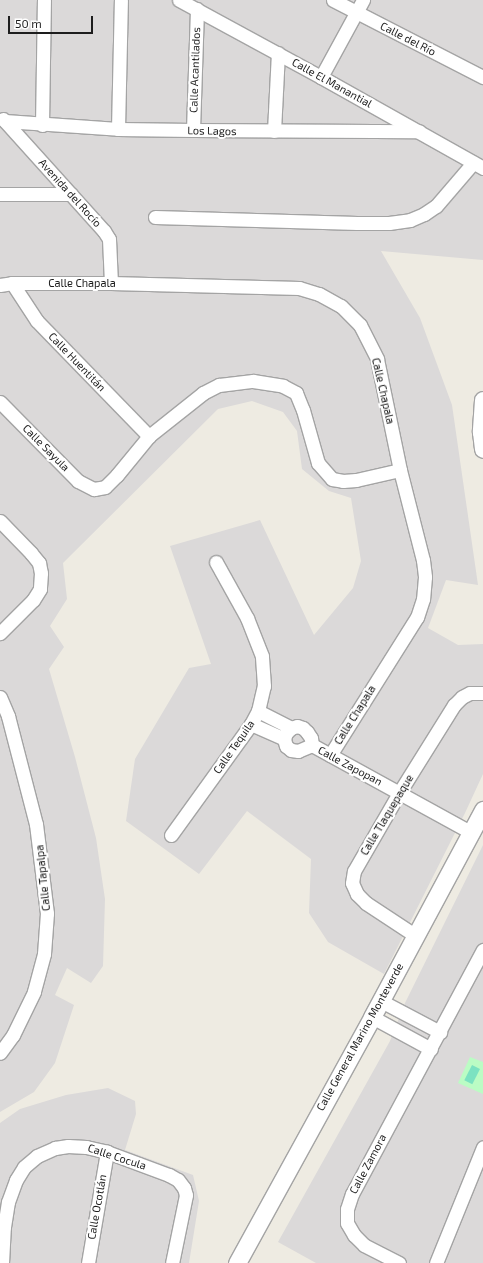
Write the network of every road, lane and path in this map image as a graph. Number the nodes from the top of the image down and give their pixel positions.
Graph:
1 (44, 0) edge
2 (121, 0) edge
3 (179, 0) edge
4 (334, 0) edge
5 (363, 0) edge
6 (197, 9) junction
7 (357, 12) junction
8 (278, 53) junction
9 (322, 77) junction
10 (483, 78) edge
11 (3, 119) edge
12 (42, 125) junction
13 (118, 129) junction
14 (193, 130) junction
15 (274, 131) junction
16 (419, 132) junction
17 (478, 165) edge
18 (0, 194) edge
19 (71, 194) junction
20 (155, 217) dead end
21 (111, 283) junction
22 (6, 284) edge
23 (483, 400) edge
24 (0, 402) edge
25 (150, 436) junction
26 (483, 449) edge
27 (400, 470) junction
28 (0, 521) edge
29 (216, 562) dead end
30 (0, 633) edge
31 (483, 693) edge
32 (0, 697) edge
33 (258, 711) junction
34 (251, 724) junction
35 (291, 728) junction
36 (284, 739) junction
37 (312, 745) junction
38 (330, 755) junction
39 (400, 793) junction
40 (483, 810) edge
41 (472, 833) junction
42 (171, 835) dead end
43 (416, 936) junction
44 (483, 950) edge
45 (381, 1001) junction
46 (372, 1017) junction
47 (440, 1032) junction
48 (430, 1049) junction
49 (0, 1053) edge
50 (483, 1147) edge
51 (107, 1152) junction
52 (2, 1263) edge
53 (88, 1263) edge
54 (172, 1263) edge
55 (237, 1263) edge
56 (398, 1263) edge
57 (436, 1263) edge

1 - 12 street
2 - 13 street
3 - 6 street, Calle El Manantial
4 - 7 street, Calle del Río
5 - 7 street
6 - 8 street, Calle El Manantial
6 - 14 street, Calle Acantilados
7 - 9 street
7 - 10 street, Calle del Río
8 - 9 street, Calle El Manantial
8 - 15 street
9 - 16 street, Calle El Manantial
11 - 12 street, Los Lagos
11 - 19 street, Avenida del Rocío
12 - 13 street, Los Lagos
13 - 14 street, Los Lagos
14 - 15 street, Los Lagos
15 - 16 street, Los Lagos
16 - 17 street, Calle El Manantial
17 - 20 street
18 - 19 street
19 - 21 street, Avenida del Rocío
21 - 22 street, Calle Chapala
21 - 27 street, Calle Chapala
22 - 25 street, Calle Huentitán
23 - 26 street
24 - 25 street, Calle Sayula
25 - 27 street
27 - 38 street, Calle Chapala
28 - 30 street
29 - 33 street, Calle Tequila
31 - 39 street, Calle Tlaquepaque
32 - 49 street, Calle Tapalpa
33 - 34 street, Calle Tequila
33 - 35 street, Calle Zapopan
34 - 36 street, Calle Zapopan
34 - 42 street, Calle Tequila
35 - 36 street
35 - 37 street, Calle Zapopan
36 - 37 street, Calle Zapopan
37 - 38 street, Calle Zapopan
38 - 39 street, Calle Zapopan
39 - 41 street, Calle Zapopan
39 - 43 street, Calle Tlaquepaque
40 - 41 street, Calle General Marino Monteverde
41 - 43 street, Calle General Marino Monteverde
43 - 45 street, Calle General Marino Monteverde
44 - 47 street, Calle Zamora
45 - 46 street, Calle General Marino Monteverde
45 - 47 street
46 - 48 street
46 - 55 street, Calle General Marino Monteverde
47 - 48 street, Calle Zamora
48 - 56 street, Calle Zamora
50 - 57 street
51 - 52 street, Calle Cocula
51 - 53 street, Calle Ocotlán
51 - 54 street, Calle Cocula

